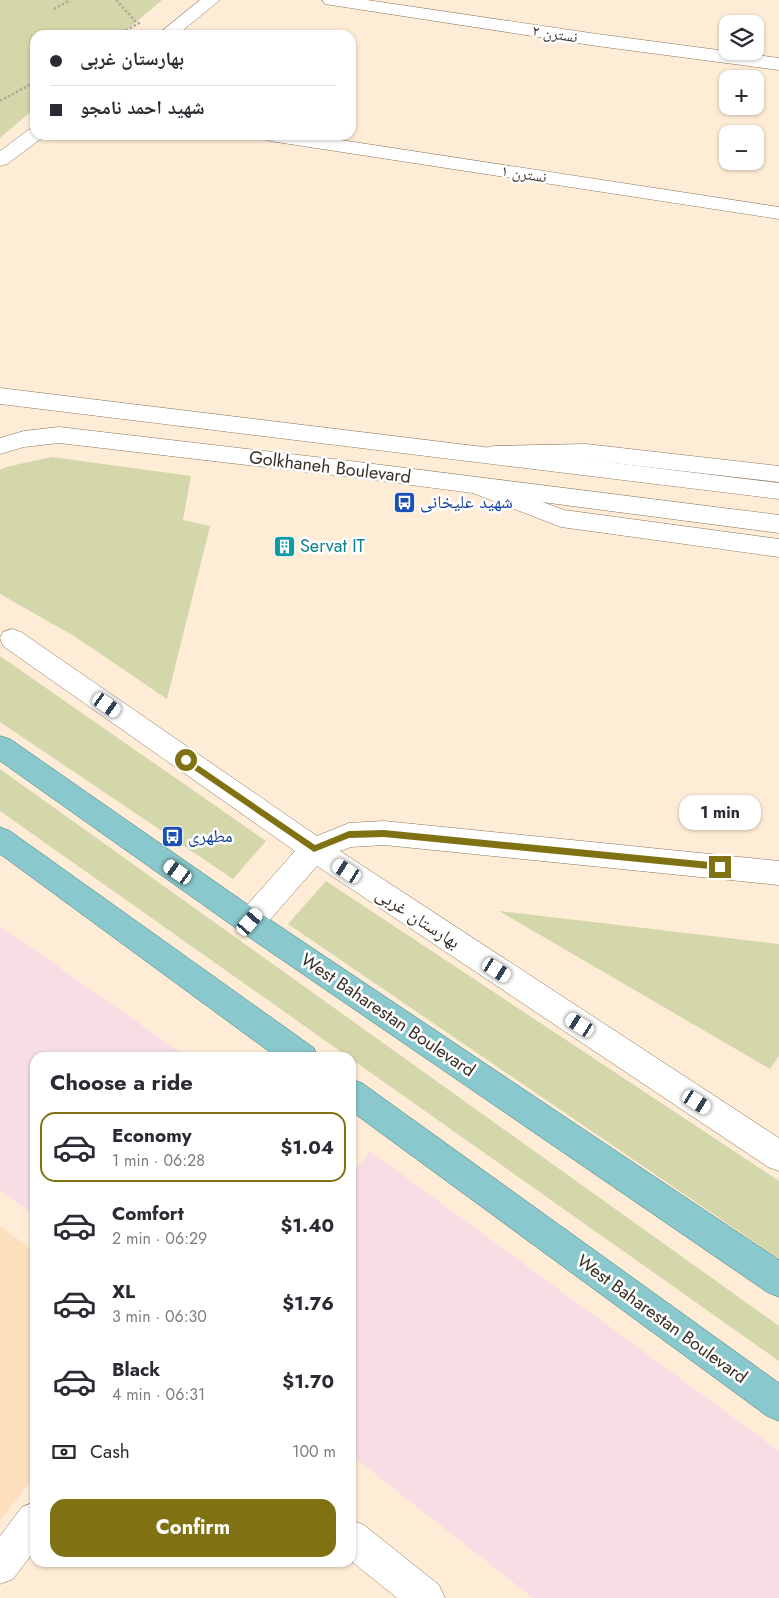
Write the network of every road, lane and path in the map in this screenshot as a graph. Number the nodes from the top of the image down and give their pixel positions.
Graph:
1 (70, 0) edge
2 (116, 0) edge
3 (211, 0) edge
4 (332, 0) edge
5 (54, 10) dead end
6 (138, 24) dead end
7 (172, 30) edge
8 (779, 64) edge
9 (30, 85) edge
10 (0, 101) edge
11 (30, 138) edge
12 (303, 140) edge
13 (0, 160) edge
14 (779, 212) edge
15 (0, 396) edge
16 (0, 446) edge
17 (482, 455) junction
18 (779, 474) edge
19 (478, 486) junction
20 (779, 491) edge
21 (779, 524) edge
22 (779, 548) edge
23 (12, 639) dead end
24 (0, 748) edge
25 (0, 839) edge
26 (314, 849) junction
27 (779, 873) edge
28 (250, 922) junction
29 (295, 1052) edge
30 (356, 1099) edge
31 (779, 1156) edge
32 (779, 1280) edge
33 (779, 1404) edge
34 (30, 1527) edge
35 (356, 1542) edge
36 (0, 1566) edge
37 (426, 1598) edge

1 - 5 path
2 - 6 path
3 - 7 street
4 - 8 street, نسترن ۲
9 - 10 path
11 - 13 street
12 - 14 street, نسترن ۱
15 - 17 street, Golkhaneh Boulevard
16 - 19 street, Golkhaneh Boulevard
17 - 18 street
17 - 20 street, Golkhaneh Boulevard
19 - 21 street, Golkhaneh Boulevard
19 - 22 street
23 - 26 street, بهارستان غربی
24 - 28 main road, West Baharestan Boulevard
25 - 29 main road
26 - 27 street
26 - 28 street
26 - 31 street, بهارستان غربی
28 - 32 main road, West Baharestan Boulevard
30 - 33 main road, West Baharestan Boulevard
34 - 36 street
35 - 37 street

